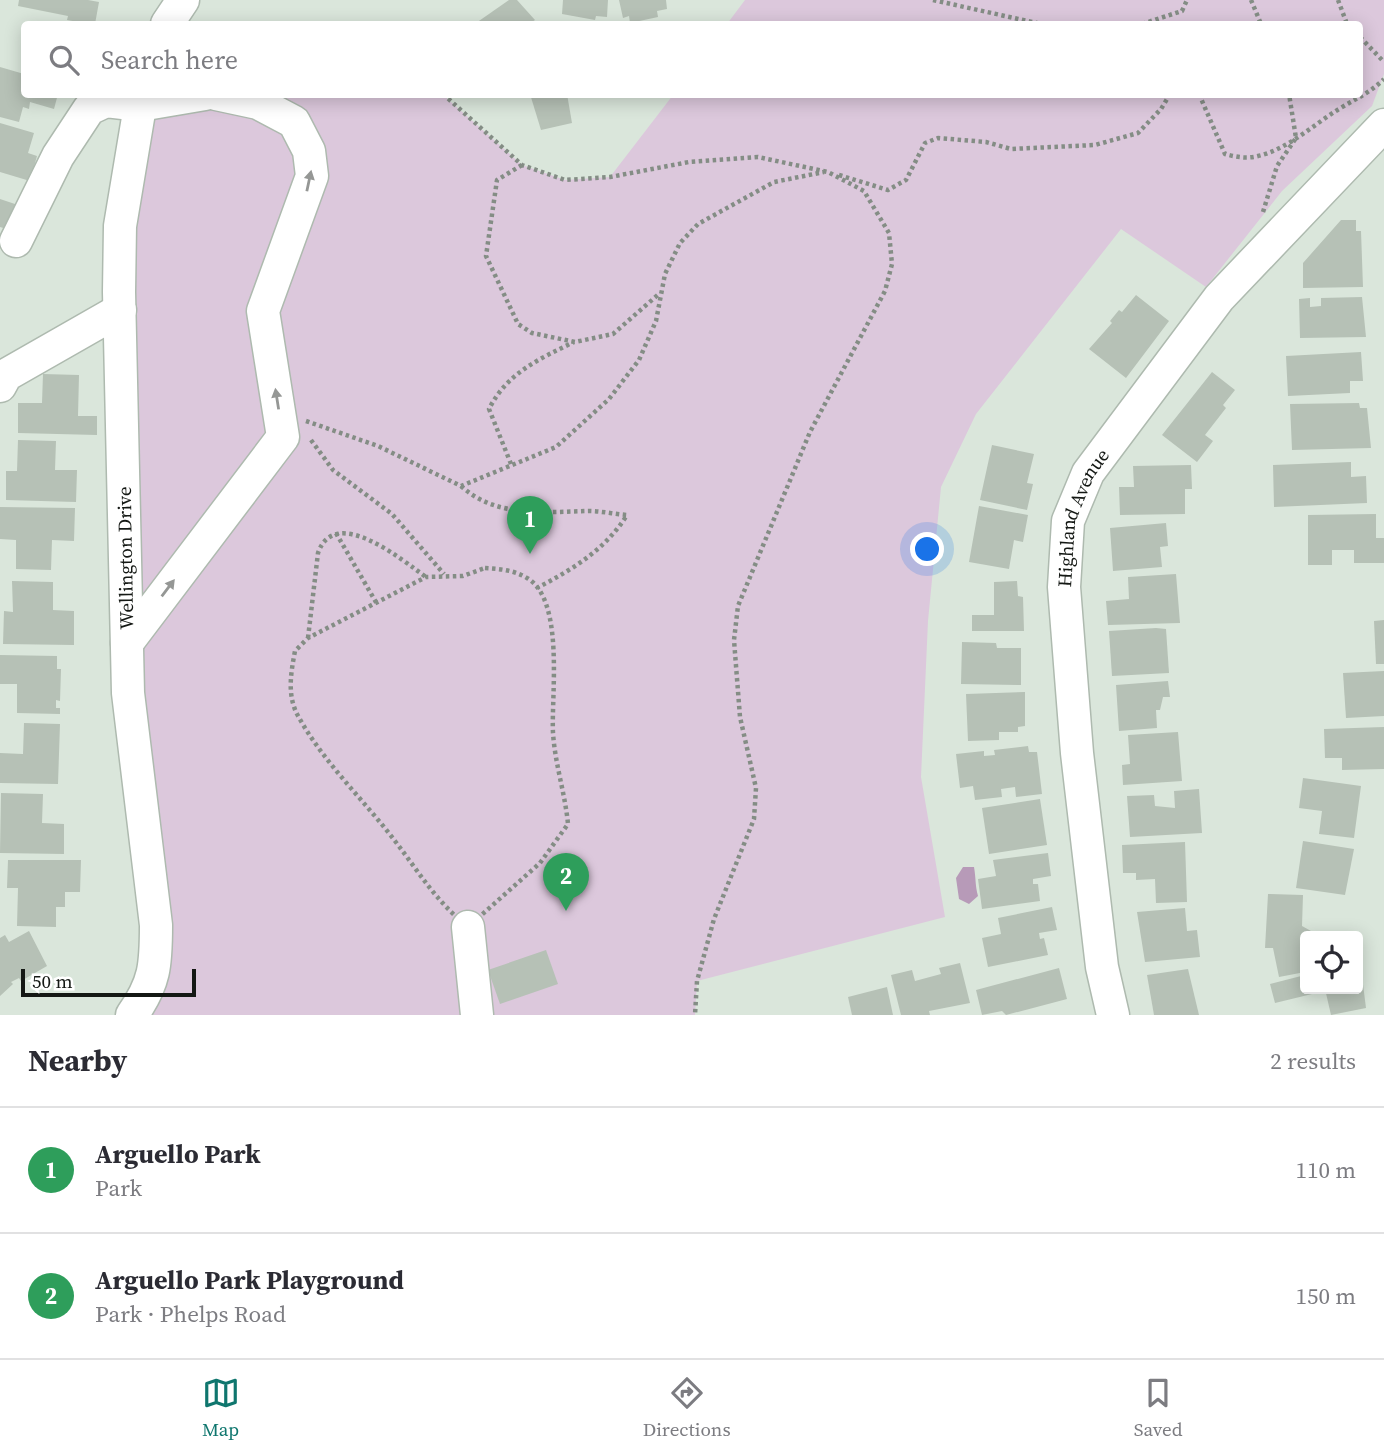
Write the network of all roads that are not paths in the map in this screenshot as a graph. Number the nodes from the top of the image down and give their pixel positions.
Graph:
1 (167, 0) edge
2 (183, 0) edge
3 (162, 21) edge
4 (169, 21) edge
5 (162, 98) edge
6 (235, 98) edge
7 (141, 100) edge
8 (1384, 125) edge
9 (16, 241) dead end
10 (120, 310) junction
11 (0, 386) edge
12 (127, 643) junction
13 (468, 927) road end
14 (1103, 1012) edge
15 (132, 1015) edge
16 (477, 1015) edge

1 - 3 street
2 - 4 street
5 - 7 street
12 -> 6 street
7 - 9 street
7 - 10 street, Wellington Drive
8 - 14 street, Highland Avenue
10 - 11 street
10 - 12 street, Wellington Drive
12 - 15 street, Wellington Drive
13 - 16 street

